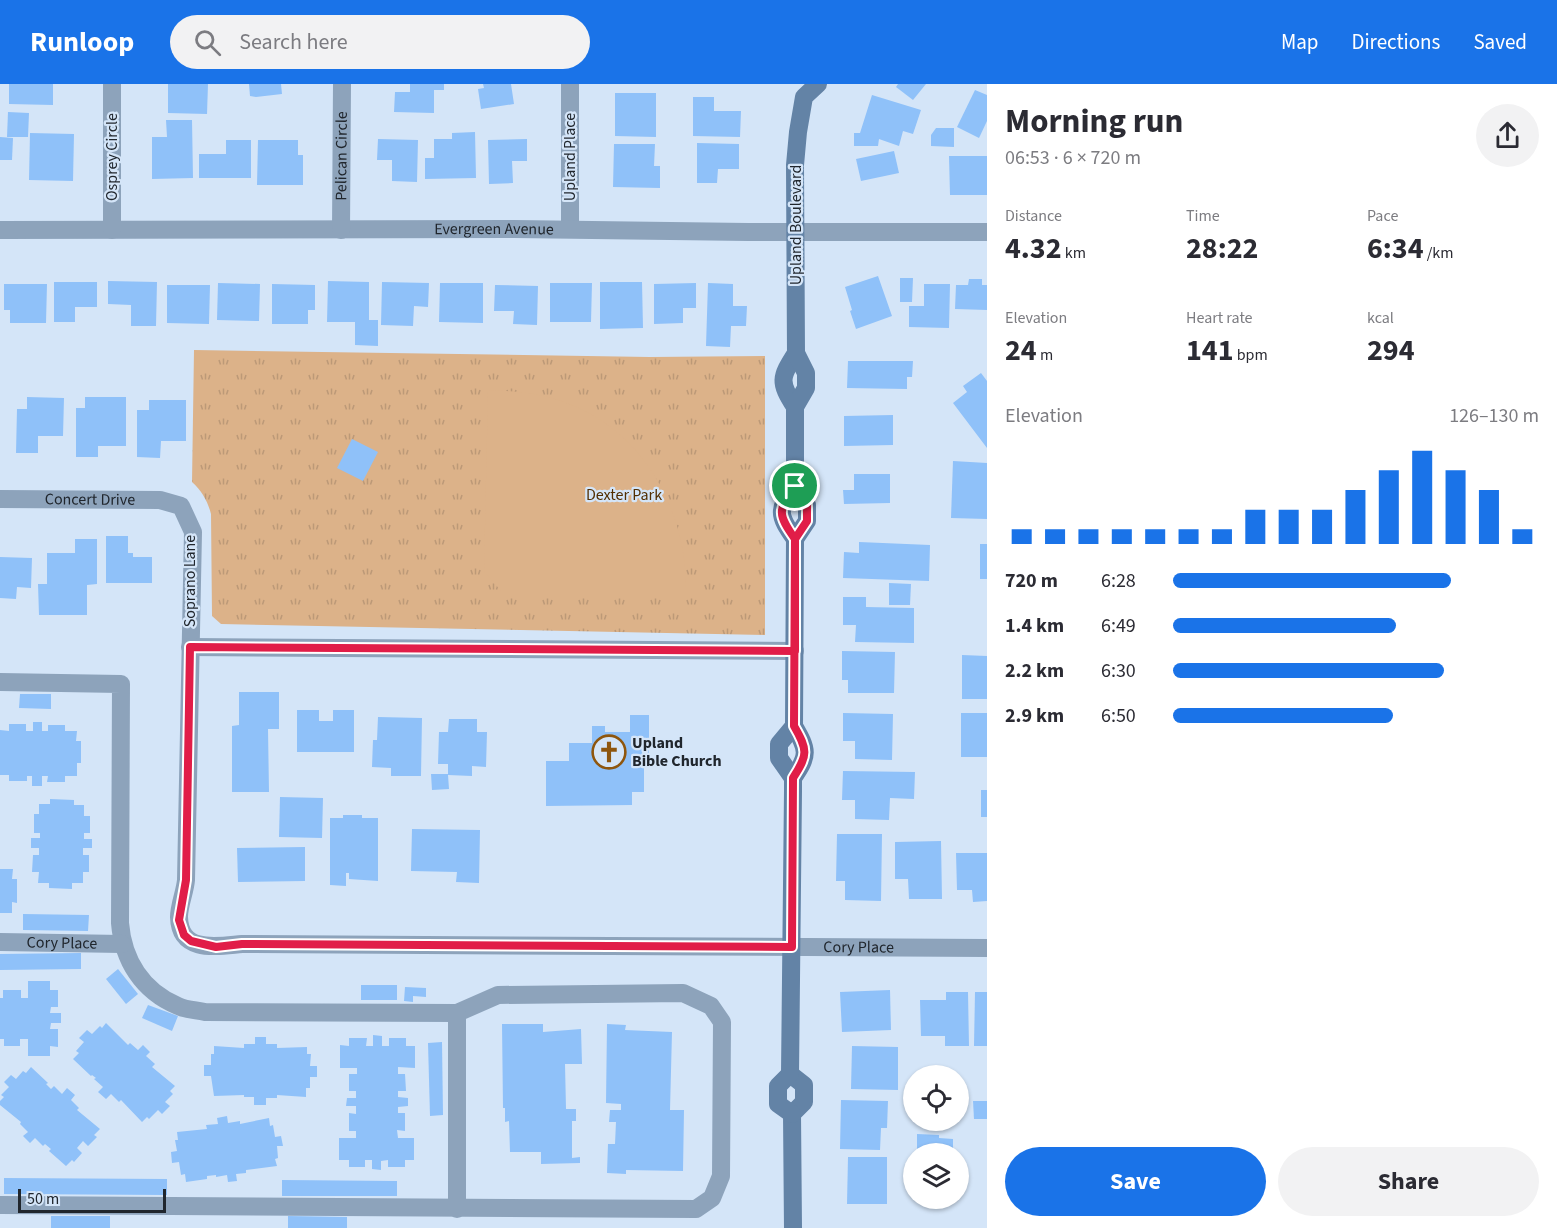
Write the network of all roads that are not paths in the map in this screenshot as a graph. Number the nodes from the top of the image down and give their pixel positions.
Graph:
1 (112, 84) edge
2 (342, 84) edge
3 (570, 84) edge
4 (818, 84) edge
5 (802, 90) edge
6 (570, 229) junction
7 (0, 230) edge
8 (112, 230) junction
9 (341, 230) junction
10 (796, 232) junction
11 (987, 232) edge
12 (795, 486) junction
13 (0, 499) edge
14 (181, 506) joint
15 (795, 539) junction
16 (190, 647) junction
17 (795, 651) junction
18 (0, 682) edge
19 (794, 726) junction
20 (793, 778) junction
21 (191, 941) joint
22 (0, 942) edge
23 (122, 944) junction
24 (792, 947) junction
25 (987, 948) edge
26 (457, 1013) junction
27 (0, 1205) edge
28 (457, 1209) junction
29 (793, 1228) edge

1 - 8 street, Osprey Circle
2 - 9 street, Pelican Circle
3 - 6 street, Upland Place
4 - 5 street, Upland Boulevard
5 - 10 street, Upland Boulevard
6 - 9 street, Evergreen Avenue
6 - 10 street, Evergreen Avenue
7 - 8 street, Evergreen Avenue
8 - 9 street, Evergreen Avenue
10 - 11 street, Evergreen Avenue
10 - 12 street, Upland Boulevard
12 - 15 street, Upland Boulevard
12 - 15 street, Upland Boulevard
13 - 14 street, Concert Drive
14 - 16 street, Soprano Lane
15 - 17 street, Upland Boulevard
16 - 17 street
16 - 21 street, Soprano Lane
17 - 19 street, Upland Boulevard
18 - 23 street
19 - 20 street, Upland Boulevard
19 - 20 street, Upland Boulevard
20 - 24 street, Upland Boulevard
21 - 24 street, Cory Place
22 - 23 street, Cory Place
23 - 26 street
24 - 25 street, Cory Place
24 - 29 street, Upland Boulevard
26 - 28 street
26 - 28 street
27 - 28 street

